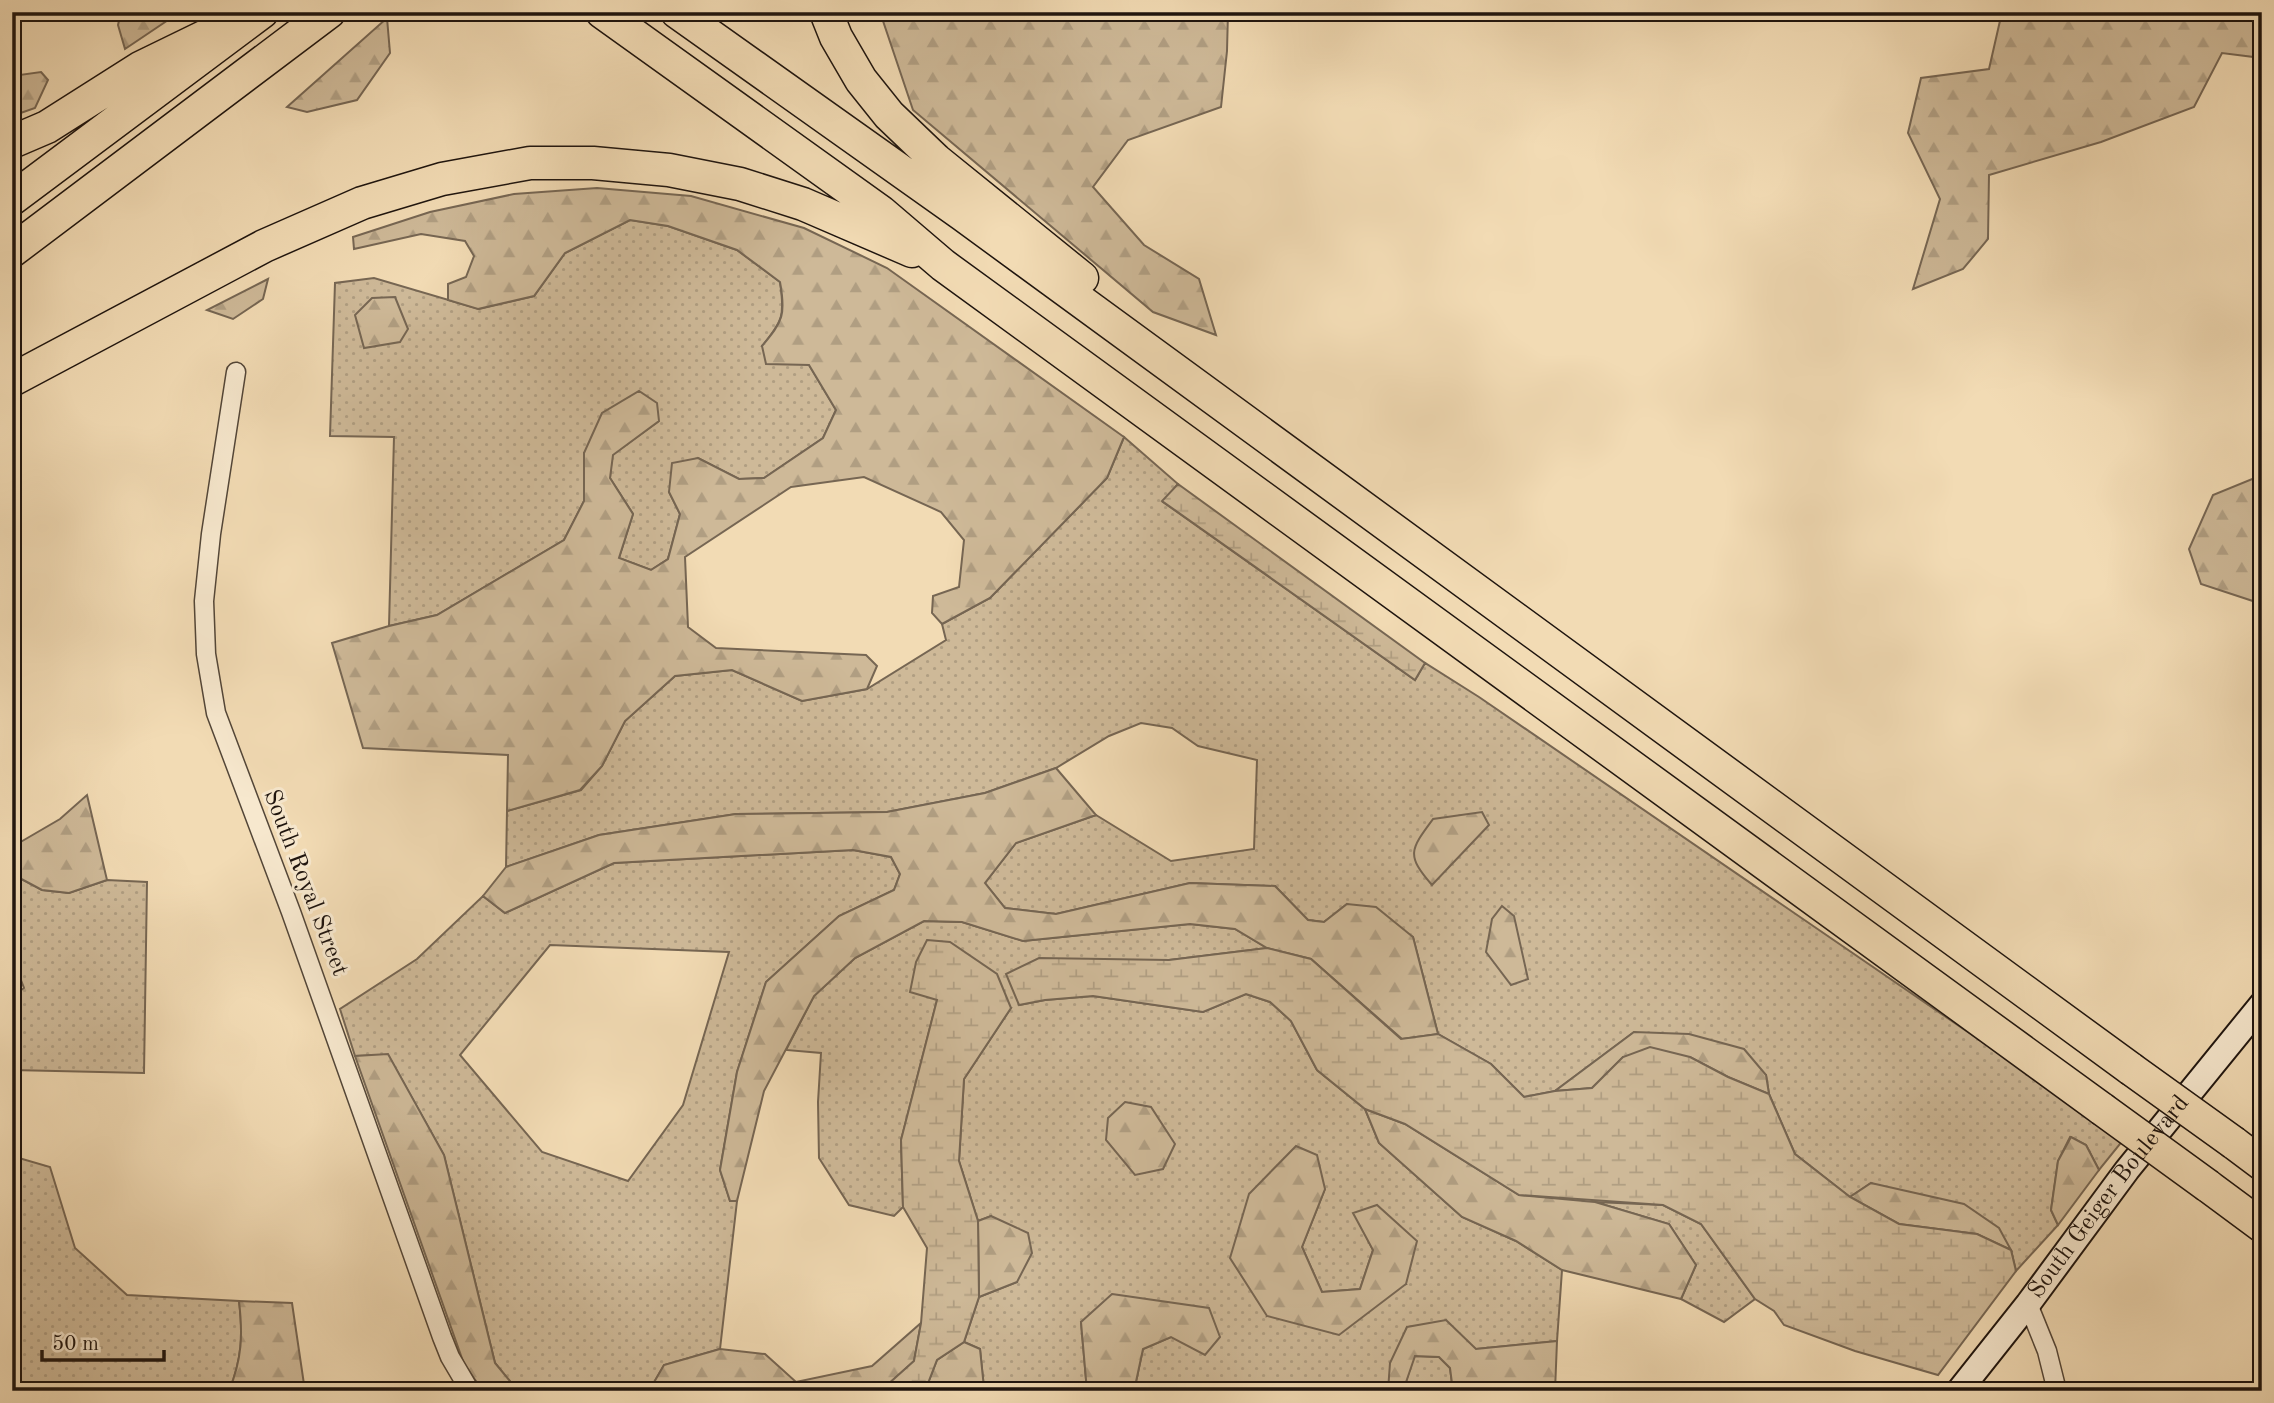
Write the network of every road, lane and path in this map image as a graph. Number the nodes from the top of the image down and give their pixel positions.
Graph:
1 (253, 12) edge
2 (262, 12) edge
3 (329, 12) edge
4 (602, 12) edge
5 (677, 12) edge
6 (826, 12) edge
7 (12, 142) edge
8 (12, 198) edge
9 (12, 251) edge
10 (943, 265) junction
11 (1140, 345) junction
12 (236, 372) dead end
13 (12, 380) edge
14 (2262, 1004) edge
15 (2262, 1164) edge
16 (2262, 1226) edge
17 (2028, 1304) junction
18 (470, 1391) edge
19 (1959, 1391) edge
20 (2057, 1391) edge

1 - 7 highway
2 - 8 highway
3 - 9 highway
4 - 10 highway
5 - 11 highway
6 - 11 highway
10 - 13 highway
10 - 16 highway, bridge
11 - 15 highway, bridge
12 - 18 street, South Royal Street
14 - 17 street, South Geiger Boulevard
17 - 19 street, South Geiger Boulevard
17 - 20 street

